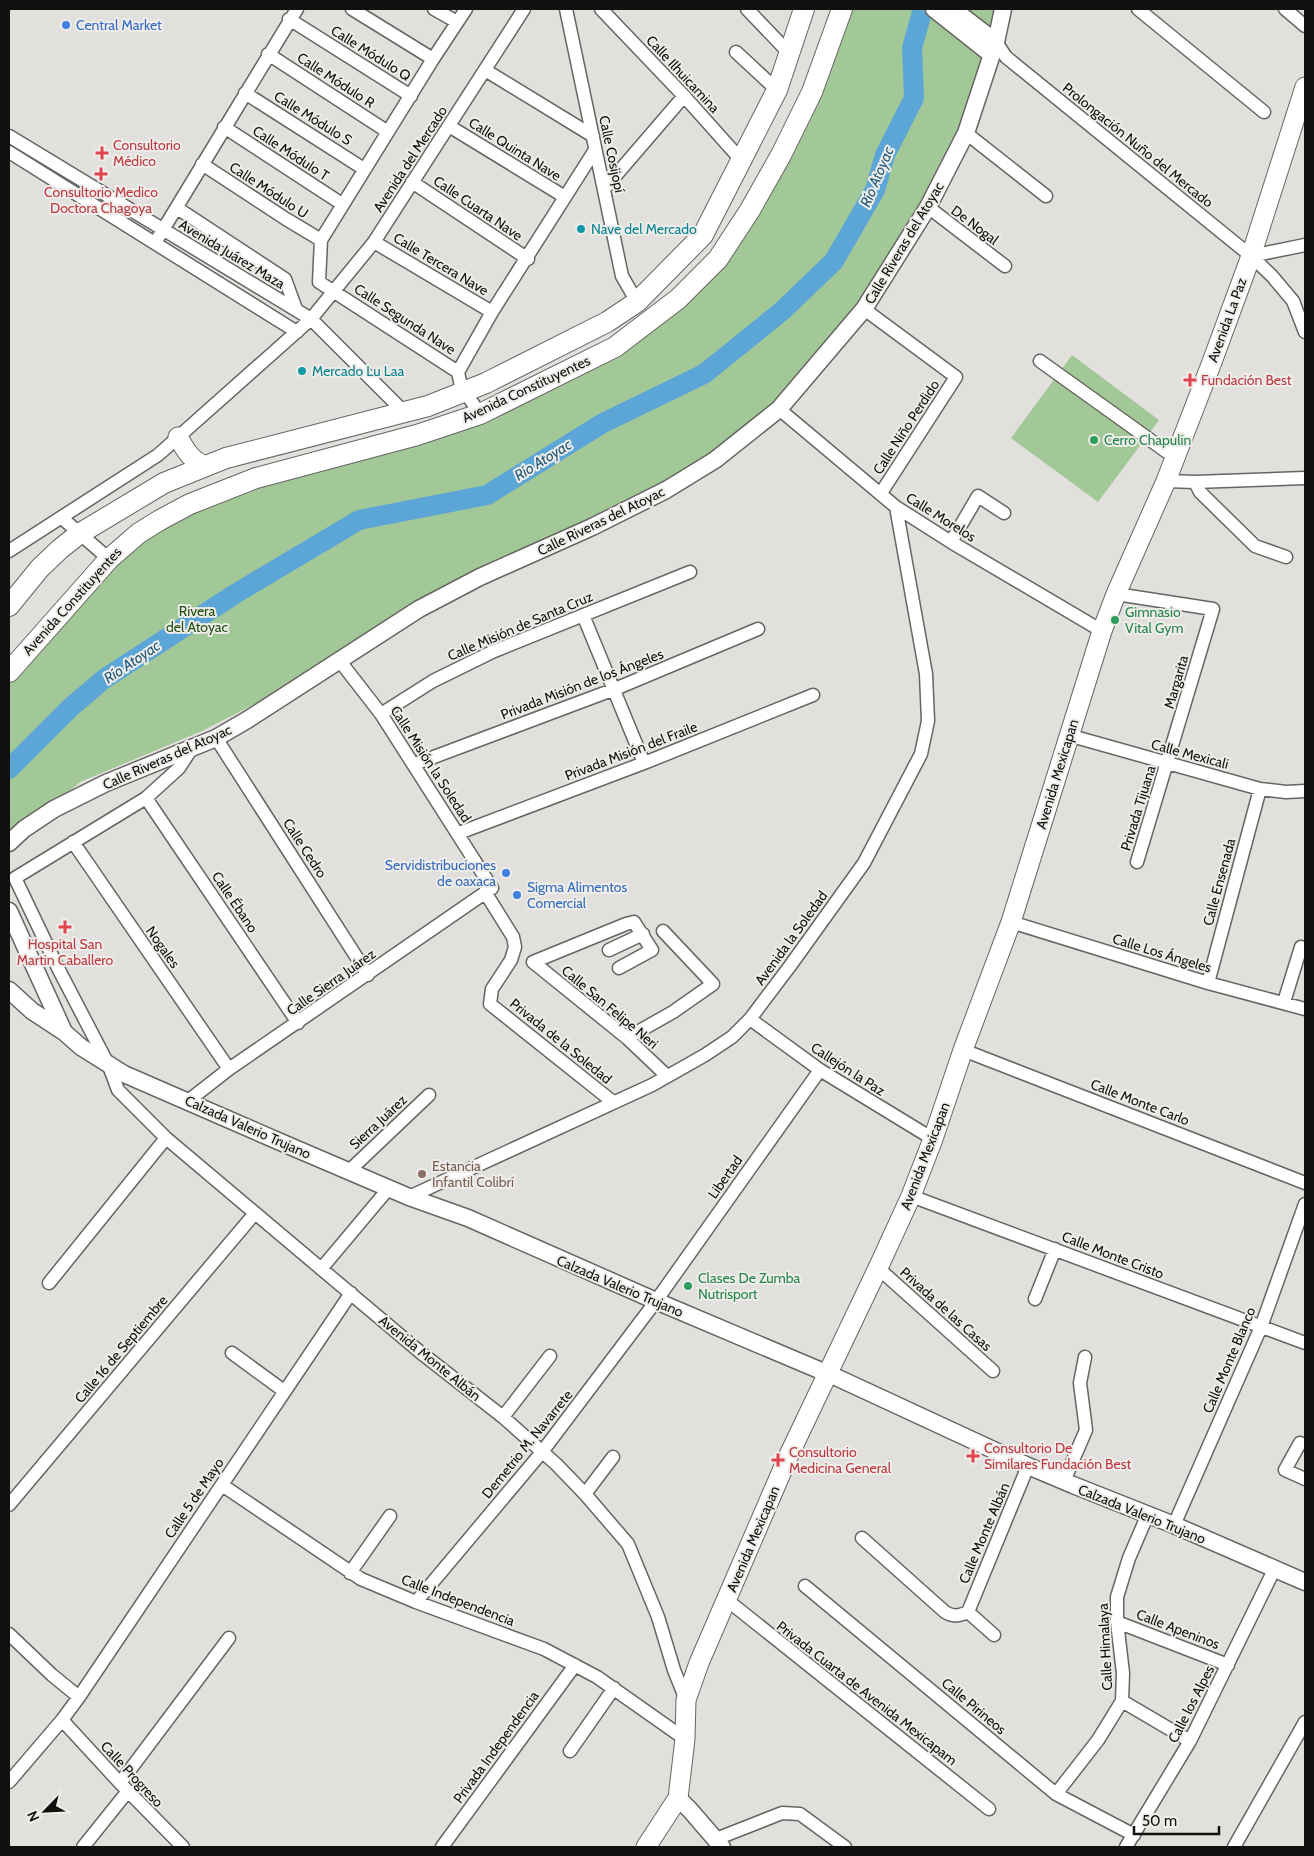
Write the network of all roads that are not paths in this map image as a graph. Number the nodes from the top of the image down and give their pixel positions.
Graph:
1 (352, 9) edge
2 (434, 9) edge
3 (466, 9) edge
4 (524, 9) edge
5 (566, 9) edge
6 (601, 9) edge
7 (747, 9) edge
8 (804, 9) edge
9 (842, 9) edge
10 (934, 9) edge
11 (953, 9) edge
12 (1003, 9) edge
13 (1285, 9) edge
14 (1144, 11) edge
15 (293, 14) edge
16 (457, 22) junction
17 (1305, 26) edge
18 (978, 36) junction
19 (998, 51) junction
20 (736, 52) dead end
21 (268, 54) junction
22 (789, 54) junction
23 (433, 58) junction
24 (485, 70) junction
25 (1305, 87) edge
26 (777, 90) junction
27 (245, 92) junction
28 (410, 96) junction
29 (684, 96) junction
30 (1264, 112) dead end
31 (1300, 117) edge
32 (449, 126) junction
33 (224, 127) junction
34 (388, 132) junction
35 (966, 133) junction
36 (9, 136) edge
37 (593, 136) junction
38 (595, 150) junction
39 (9, 152) edge
40 (742, 161) junction
41 (202, 164) junction
42 (364, 169) junction
43 (412, 182) junction
44 (604, 189) junction
45 (1046, 196) dead end
46 (565, 197) junction
47 (342, 204) junction
48 (928, 207) junction
49 (177, 208) junction
50 (163, 230) junction
51 (321, 240) junction
52 (374, 242) junction
53 (155, 243) junction
54 (1305, 244) edge
55 (1251, 256) junction
56 (528, 259) junction
57 (1005, 266) dead end
58 (335, 292) junction
59 (1299, 300) edge
60 (637, 302) junction
61 (864, 308) junction
62 (296, 310) junction
63 (492, 312) junction
64 (311, 318) junction
65 (297, 332) junction
66 (1305, 332) edge
67 (1040, 361) dead end
68 (458, 372) junction
69 (465, 391) junction
70 (779, 409) junction
71 (404, 412) junction
72 (480, 414) junction
73 (417, 435) junction
74 (178, 437) junction
75 (1175, 456) junction
76 (204, 466) junction
77 (1305, 478) edge
78 (1166, 481) junction
79 (1194, 482) junction
80 (881, 494) junction
81 (896, 507) junction
82 (1004, 513) dead end
83 (62, 518) junction
84 (80, 534) junction
85 (950, 542) junction
86 (9, 552) edge
87 (1286, 557) dead end
88 (109, 558) junction
89 (690, 572) dead end
90 (1116, 594) junction
91 (9, 606) edge
92 (583, 615) junction
93 (758, 629) dead end
94 (1102, 631) junction
95 (339, 660) junction
96 (9, 672) edge
97 (615, 689) junction
98 (813, 695) dead end
99 (381, 714) junction
100 (1068, 735) junction
101 (216, 738) junction
102 (192, 748) junction
103 (644, 763) junction
104 (414, 764) junction
105 (1167, 764) junction
106 (1260, 789) junction
107 (1305, 790) edge
108 (146, 798) junction
109 (459, 834) junction
110 (73, 842) junction
111 (9, 843) edge
112 (1137, 862) dead end
113 (489, 890) junction
114 (9, 910) edge
115 (1011, 922) junction
116 (663, 931) dead end
117 (643, 934) junction
118 (1301, 947) dead end
119 (609, 950) dead end
120 (619, 968) dead end
121 (368, 975) junction
122 (1208, 983) junction
123 (9, 990) edge
124 (1284, 1002) junction
125 (490, 1004) joint
126 (1305, 1009) edge
127 (750, 1019) junction
128 (298, 1023) junction
129 (64, 1032) junction
130 (627, 1038) junction
131 (963, 1050) junction
132 (109, 1066) junction
133 (230, 1069) junction
134 (820, 1070) junction
135 (668, 1076) junction
136 (429, 1095) dead end
137 (188, 1101) junction
138 (613, 1102) junction
139 (166, 1138) junction
140 (933, 1139) junction
141 (348, 1171) junction
142 (1305, 1182) edge
143 (389, 1188) junction
144 (409, 1196) junction
145 (911, 1196) junction
146 (1305, 1204) edge
147 (255, 1213) junction
148 (1055, 1249) junction
149 (878, 1268) junction
150 (321, 1269) junction
151 (49, 1283) dead end
152 (350, 1293) junction
153 (1035, 1299) dead end
154 (656, 1301) junction
155 (1261, 1327) junction
156 (1305, 1343) edge
157 (232, 1353) dead end
158 (550, 1356) dead end
159 (1085, 1357) dead end
160 (993, 1372) dead end
161 (828, 1374) junction
162 (284, 1391) junction
163 (503, 1417) junction
164 (1300, 1443) dead end
165 (542, 1452) junction
166 (613, 1457) dead end
167 (1028, 1466) junction
168 (1305, 1479) edge
169 (1064, 1481) junction
170 (222, 1485) junction
171 (585, 1494) junction
172 (9, 1505) edge
173 (1148, 1514) junction
174 (390, 1516) dead end
175 (1174, 1525) junction
176 (862, 1538) dead end
177 (1274, 1570) junction
178 (350, 1573) junction
179 (1305, 1582) edge
180 (805, 1586) dead end
181 (727, 1600) junction
182 (416, 1602) junction
183 (968, 1612) junction
184 (1117, 1622) junction
185 (9, 1634) edge
186 (994, 1635) dead end
187 (229, 1638) dead end
188 (575, 1664) junction
189 (1228, 1665) junction
190 (614, 1688) junction
191 (79, 1697) junction
192 (686, 1700) junction
193 (1122, 1701) junction
194 (62, 1720) junction
195 (1305, 1722) edge
196 (685, 1739) junction
197 (1190, 1741) junction
198 (570, 1751) dead end
199 (9, 1782) edge
200 (124, 1787) junction
201 (1056, 1794) junction
202 (678, 1798) junction
203 (989, 1809) dead end
204 (1134, 1835) junction
205 (719, 1843) edge
206 (83, 1847) edge
207 (183, 1847) edge
208 (442, 1847) edge
209 (646, 1847) edge
210 (845, 1847) edge
211 (1126, 1847) edge
212 (1234, 1847) edge

1 - 23 street
2 - 16 street
3 - 16 street
4 - 24 street, Avenida del Mercado
5 - 37 street, Calle Cosijopí
6 - 29 street, Calle Ilhuicamina
7 - 22 street
8 - 22 main road, Avenida Constituyentes
9 - 72 main road, Avenida Constituyentes
10 - 18 street
11 - 18 street
12 - 19 street, Calle Riveras del Atoyac
13 - 17 street
14 - 30 street
15 - 21 street
15 - 28 street, Calle Módulo Q
16 - 23 street
18 - 19 street
19 - 35 street, Calle Riveras del Atoyac
19 - 55 street, Prolongación Nuño del Mercado
20 - 26 street
21 - 27 street
21 - 34 street, Calle Módulo R
22 - 26 main road, Avenida Constituyentes
23 - 28 street
24 - 32 street, Avenida del Mercado
24 - 37 street
25 - 31 main road, Avenida La Paz
26 - 40 main road, Avenida Constituyentes
27 - 33 street
27 - 42 street, Calle Módulo S
28 - 34 street
29 - 40 street, Calle Ilhuicamina
29 - 44 street
31 - 55 main road, Avenida La Paz
32 - 43 street, Avenida del Mercado
32 - 46 street, Calle Quinta Nave
33 - 41 street
33 - 47 street, Calle Módulo T
34 - 42 street
35 - 45 street
35 - 48 street, Calle Riveras del Atoyac
36 - 50 street, Avenida Juárez Maza
37 - 38 street, Calle Cosijopí
38 - 44 street, Calle Cosijopí
38 - 46 street
39 - 53 street
40 - 60 main road, Avenida Constituyentes
41 - 49 street
41 - 51 street, Calle Módulo U
42 - 47 street
43 - 52 street, Avenida del Mercado
43 - 56 street, Calle Cuarta Nave
44 - 60 street, Calle Cosijopí
46 - 56 street
47 - 51 street
48 - 57 street, De Nogal
48 - 61 street, Calle Riveras del Atoyac
49 - 50 street
49 - 62 street
50 - 53 street
50 - 62 street, Avenida Juárez Maza
51 - 58 street, Calle Segunda Nave
52 - 58 street, Avenida del Mercado
52 - 63 street, Calle Tercera Nave
53 - 65 street
54 - 55 street
55 - 59 street, Prolongación Nuño del Mercado
55 - 75 main road, Avenida La Paz
56 - 63 street
58 - 64 street, Avenida del Mercado
58 - 68 street, Calle Segunda Nave
59 - 66 street
60 - 69 main road, Avenida Constituyentes
61 - 70 street, Calle Riveras del Atoyac
61 - 80 street, Calle Niño Perdido
62 - 64 street, Avenida Juárez Maza
63 - 68 street
64 - 65 street, Avenida del Mercado
64 - 71 street, Avenida Juárez Maza
65 - 74 street, Avenida del Mercado
67 - 75 street
68 - 69 street
69 - 71 main road, Avenida Constituyentes
69 - 72 street
70 - 80 street, Calle Morelos
70 - 95 street, Calle Riveras del Atoyac
71 - 73 main road
71 - 76 main road, Avenida Constituyentes
72 - 73 main road, Avenida Constituyentes
73 - 88 main road, Avenida Constituyentes
74 - 76 main road
74 - 83 street, Avenida del Mercado
75 - 78 main road, Avenida La Paz
76 - 84 main road, Avenida Constituyentes
77 - 79 street
78 - 79 street
78 - 90 main road, Avenida La Paz
79 - 87 street
80 - 81 street, Calle Morelos
81 - 85 street, Calle Morelos
81 - 127 street, Avenida la Soledad
82 - 85 street
83 - 84 street
83 - 86 street, Avenida del Mercado
84 - 88 street
84 - 91 main road, Avenida Constituyentes
85 - 94 street, Calle Morelos
88 - 96 main road, Avenida Constituyentes
89 - 92 street, Calle Misión de Santa Cruz
90 - 94 main road, Avenida La Paz
90 - 105 street, Margarita
92 - 97 street
92 - 99 street, Calle Misión de Santa Cruz
93 - 97 street, Privada Misión de los Ángeles
94 - 100 main road, Avenida Mexicapan
95 - 99 street, Calle Misión la Soledad
95 - 101 street, Calle Riveras del Atoyac
97 - 103 street
97 - 104 street, Privada Misión de los Ángeles
98 - 103 street, Privada Misión del Fraile
99 - 104 street, Calle Misión la Soledad
100 - 105 street, Calle Mexicali
100 - 115 main road, Avenida Mexicapan
101 - 102 street, Calle Riveras del Atoyac
101 - 121 street, Calle Cedro
102 - 108 street
102 - 111 street, Calle Riveras del Atoyac
103 - 109 street, Privada Misión del Fraile
104 - 109 street, Calle Misión la Soledad
105 - 106 street, Calle Mexicali
105 - 112 street, Privada Tijuana
106 - 107 street, Calle Mexicali
106 - 122 street, Calle Ensenada
108 - 110 street
108 - 128 street, Calle Ébano
109 - 113 street, Calle Misión la Soledad
110 - 132 street, Avenida Monte Albán
110 - 133 street, Nogales
113 - 121 street, Calle Sierra Juárez
113 - 125 street, Calle Misión la Soledad
114 - 129 street, Calzada Valerio Trujano
115 - 122 street, Calle Los Ángeles
115 - 131 main road, Avenida Mexicapan
116 - 130 street
117 - 119 street
117 - 120 street
117 - 130 street, Calle San Felipe Neri
118 - 124 street
121 - 128 street, Calle Sierra Juárez
122 - 124 street, Calle Los Ángeles
123 - 129 street
124 - 126 street, Calle Los Ángeles
125 - 138 street, Privada de la Soledad
127 - 134 street, Callejón la Paz
127 - 135 street, Avenida la Soledad
128 - 133 street, Calle Sierra Juárez
129 - 132 street, Calzada Valerio Trujano
130 - 135 street, Calle San Felipe Neri
131 - 140 main road, Avenida Mexicapan
131 - 142 street, Calle Monte Carlo
132 - 137 street, Calzada Valerio Trujano
132 - 139 street, Avenida Monte Albán
133 - 137 street, Calle Sierra Juárez
134 - 140 street, Callejón la Paz
134 - 154 street, Libertad
135 - 138 street, Avenida la Soledad
136 - 141 street, Sierra Juárez
137 - 141 street, Calzada Valerio Trujano
138 - 144 street, Avenida la Soledad
139 - 147 street, Avenida Monte Albán
139 - 151 street
140 - 145 main road, Avenida Mexicapan
141 - 143 street, Calzada Valerio Trujano
143 - 144 street, Calzada Valerio Trujano
143 - 150 street
144 - 154 street, Calzada Valerio Trujano
145 - 148 street, Calle Monte Cristo
145 - 149 main road, Avenida Mexicapan
146 - 155 street, Calle Monte Blanco
147 - 150 street, Avenida Monte Albán
147 - 172 street, Calle 16 de Septiembre
148 - 153 street
148 - 155 street, Calle Monte Cristo
149 - 160 street, Privada de las Casas
149 - 161 main road, Avenida Mexicapan
150 - 152 street, Avenida Monte Albán
152 - 162 street, Calle 5 de Mayo
152 - 163 street, Avenida Monte Albán
154 - 161 street, Calzada Valerio Trujano
154 - 165 street, Demetrio M. Navarrete
155 - 156 street, Calle Monte Cristo
155 - 175 street, Calle Monte Blanco
157 - 162 street
158 - 163 street
159 - 169 street
161 - 167 street, Calzada Valerio Trujano
161 - 181 main road, Avenida Mexicapan
162 - 170 street, Calle 5 de Mayo
163 - 165 street, Avenida Monte Albán
164 - 168 street
165 - 171 street, Avenida Monte Albán
165 - 182 street, Demetrio M. Navarrete
166 - 171 street
167 - 169 street, Calzada Valerio Trujano
167 - 183 street, Calle Monte Albán
169 - 173 street, Calzada Valerio Trujano
170 - 178 street, Calle Independencia
170 - 191 street, Calle 5 de Mayo
171 - 192 street, Avenida Monte Albán
173 - 175 street, Calzada Valerio Trujano
173 - 184 street, Calle Himalaya
174 - 178 street
175 - 177 street, Calzada Valerio Trujano
176 - 183 street
177 - 179 street, Calzada Valerio Trujano
177 - 189 street, Calle los Alpes
178 - 182 street, Calle Independencia
180 - 201 street, Calle Pirineos
181 - 192 main road, Avenida Mexicapan
181 - 203 street, Privada Cuarta de Avenida Mexicapam
182 - 188 street, Calle Independencia
183 - 186 street
184 - 189 street, Calle Apeninos
184 - 193 street, Calle Himalaya
185 - 191 street
187 - 200 street
188 - 190 street, Calle Independencia
188 - 208 street, Privada Independencia
189 - 197 street, Calle los Alpes
190 - 196 street, Calle Independencia
190 - 198 street
191 - 194 street, Calle 5 de Mayo
192 - 196 main road
193 - 197 street
193 - 201 street, Calle Himalaya
194 - 199 street, Calle 5 de Mayo
194 - 200 street, Calle Progreso
195 - 212 street
196 - 202 main road
197 - 204 street, Calle los Alpes
200 - 206 street
200 - 207 street, Calle Progreso
201 - 204 street, Calle Pirineos
202 - 205 street
202 - 209 main road
204 - 211 street, Calle los Alpes
205 - 210 street

